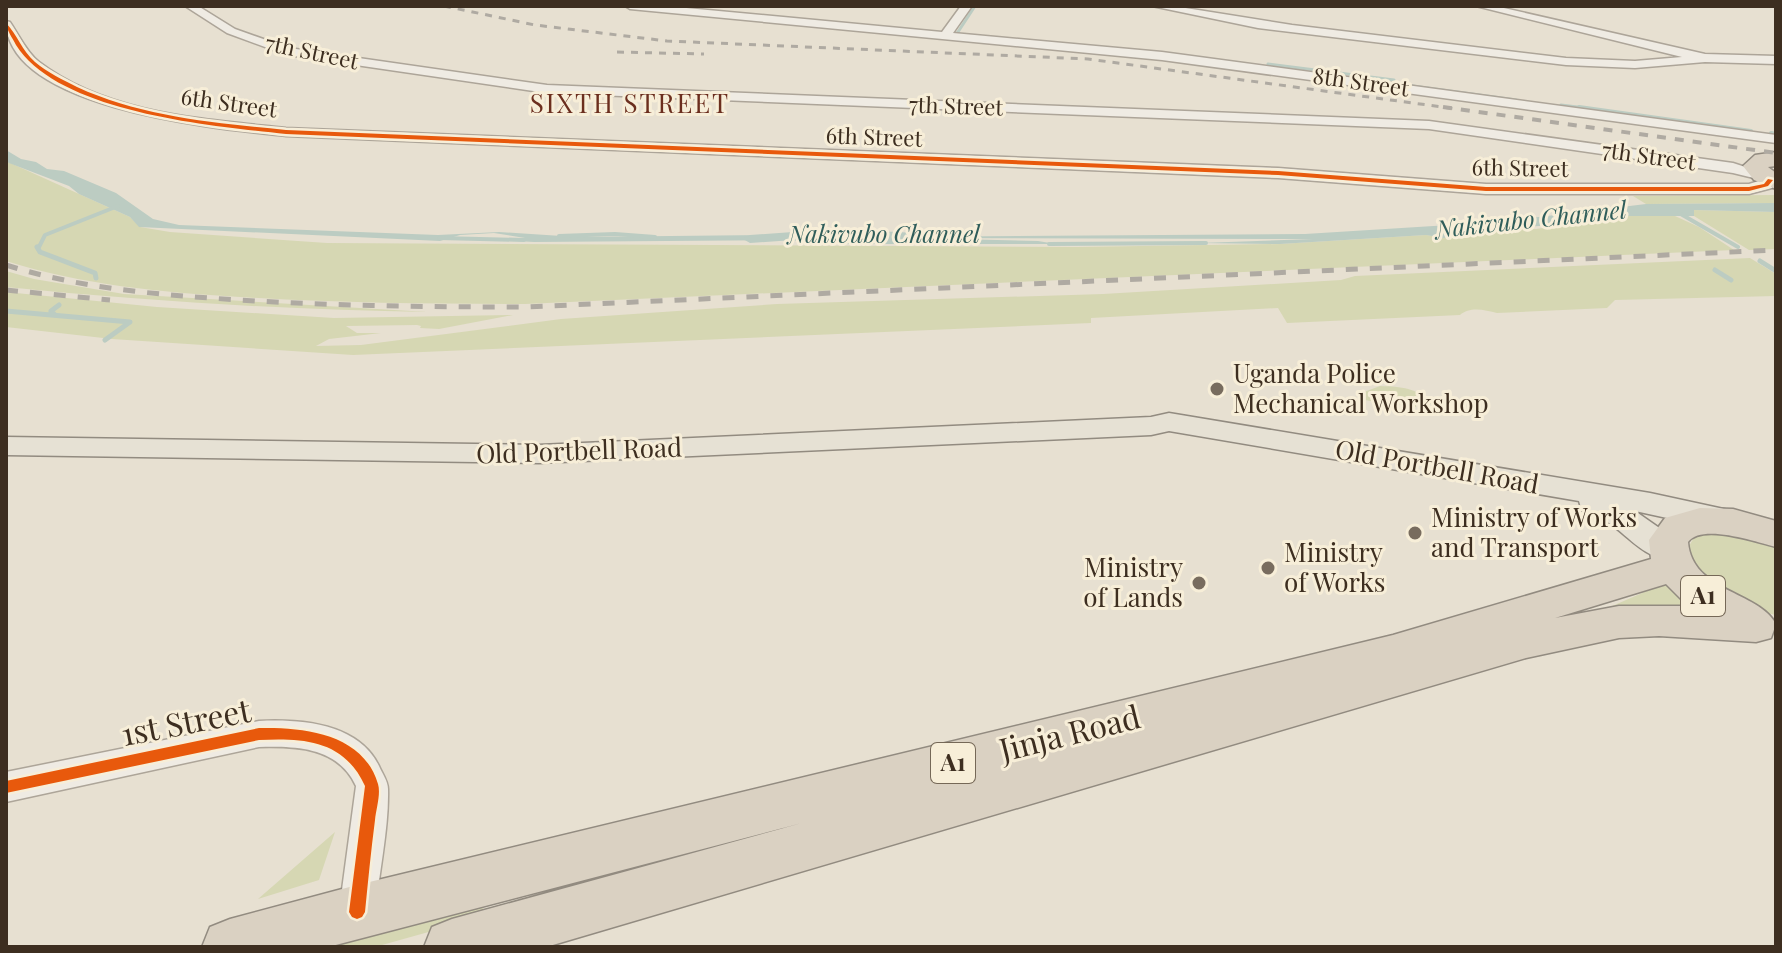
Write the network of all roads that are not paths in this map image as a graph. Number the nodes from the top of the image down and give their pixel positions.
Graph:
1 (190, 6) edge
2 (630, 6) edge
3 (967, 6) edge
4 (1157, 6) edge
5 (1481, 6) edge
6 (6, 24) edge
7 (945, 36) junction
8 (1705, 58) junction
9 (1776, 60) edge
10 (1776, 139) edge
11 (1762, 176) edge
12 (1151, 426) junction
13 (6, 446) edge
14 (1722, 519) junction
15 (1776, 534) edge
16 (1669, 558) junction
17 (1766, 628) edge
18 (6, 787) edge
19 (495, 877) junction
20 (357, 912) junction
21 (475, 941) edge
22 (230, 947) edge

1 - 11 street, 7th Street
2 - 7 street, 8th Street
3 - 7 street
4 - 8 street
5 - 8 street
6 - 11 street, 6th Street
7 - 10 street, 8th Street
8 - 9 street
12 - 13 main road, Old Portbell Road
12 - 14 main road, Old Portbell Road
12 - 16 main road, Old Portbell Road
14 - 15 highway, A1
14 - 16 highway, A1
16 - 17 highway, A1
16 - 19 highway, Jinja Road / A1
17 - 21 highway, Jinja Road / A1
18 - 20 street, 1st Street
19 - 20 highway, Jinja Road / A1
19 - 21 highway
20 - 22 highway, Jinja Road / A1

